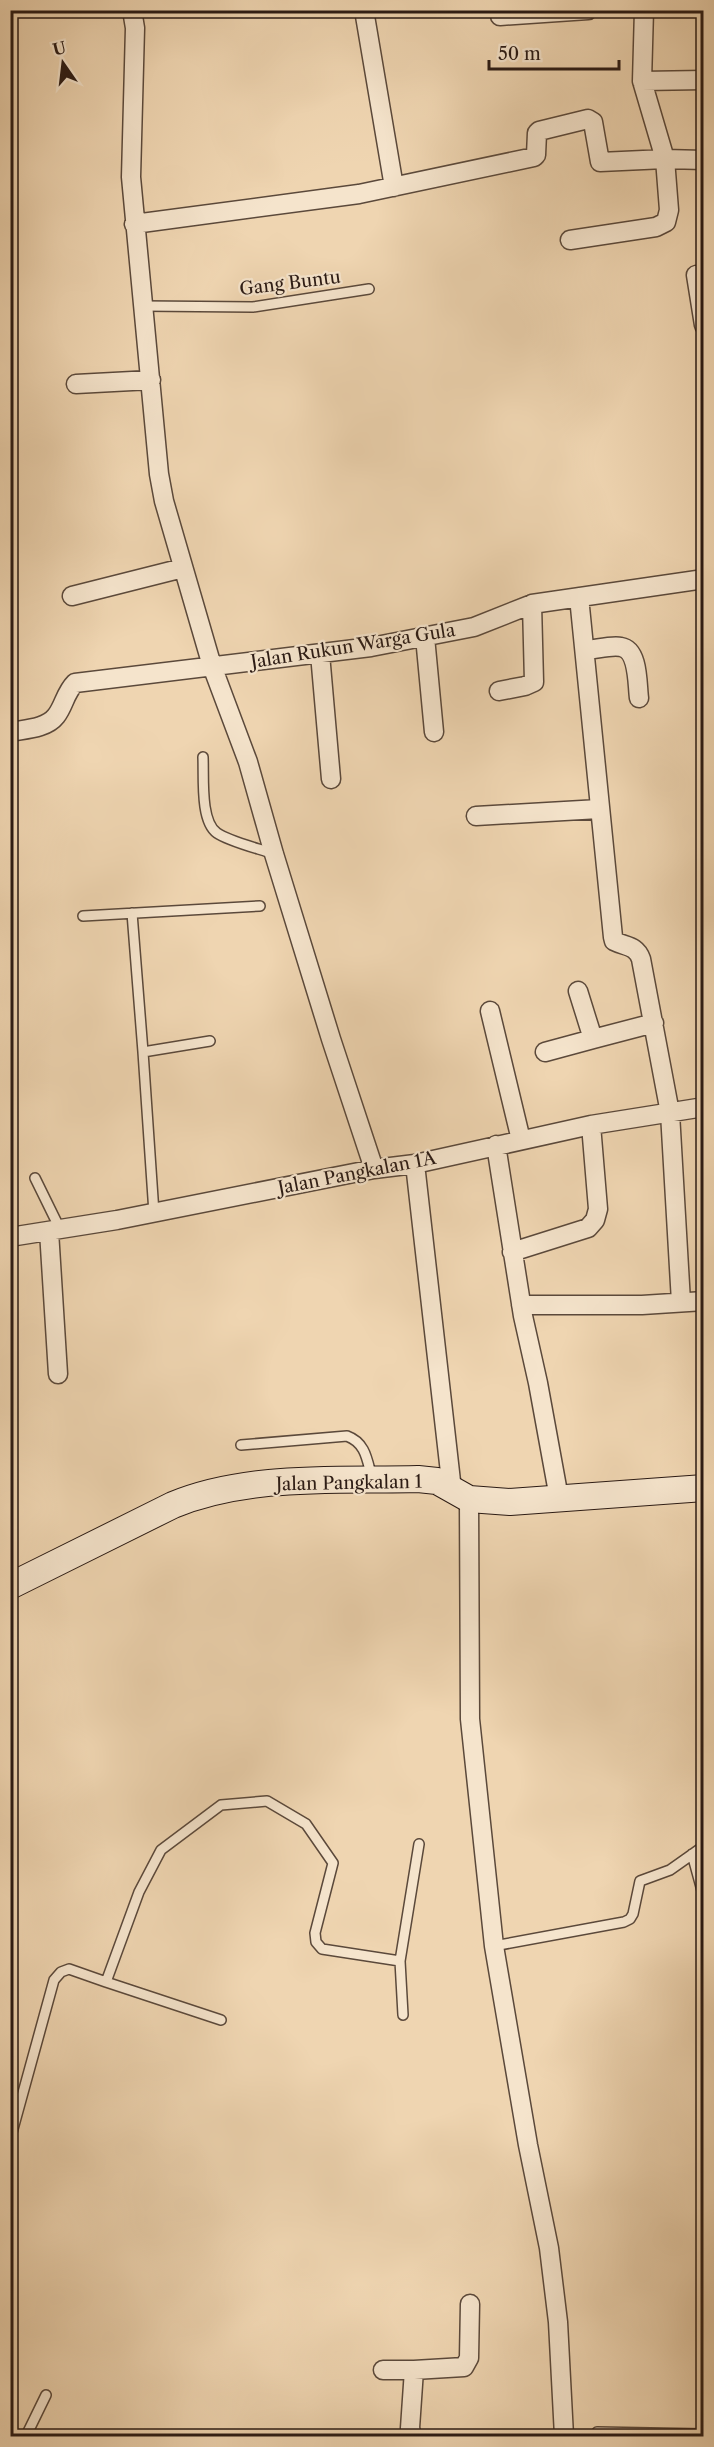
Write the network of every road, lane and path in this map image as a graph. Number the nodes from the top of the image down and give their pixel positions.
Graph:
1 (132, 10) edge
2 (364, 10) edge
3 (588, 10) edge
4 (645, 10) edge
5 (500, 16) dead end
6 (704, 80) edge
7 (642, 81) junction
8 (665, 159) junction
9 (704, 160) edge
10 (394, 187) junction
11 (134, 224) junction
12 (570, 240) dead end
13 (696, 275) dead end
14 (369, 289) dead end
15 (142, 306) junction
16 (704, 325) edge
17 (151, 380) junction
18 (76, 384) dead end
19 (183, 568) junction
20 (704, 579) edge
21 (72, 596) dead end
22 (579, 597) junction
23 (532, 604) junction
24 (425, 637) junction
25 (588, 650) dead end
26 (320, 654) junction
27 (212, 666) junction
28 (499, 691) dead end
29 (639, 698) dead end
30 (10, 732) edge
31 (434, 732) dead end
32 (204, 758) dead end
33 (331, 779) dead end
34 (599, 809) junction
35 (476, 816) dead end
36 (274, 854) junction
37 (260, 906) dead end
38 (132, 913) junction
39 (83, 916) dead end
40 (578, 991) dead end
41 (490, 1011) dead end
42 (654, 1023) junction
43 (593, 1039) junction
44 (210, 1041) dead end
45 (143, 1052) junction
46 (545, 1052) dead end
47 (704, 1107) edge
48 (670, 1113) junction
49 (591, 1125) junction
50 (521, 1140) junction
51 (496, 1145) junction
52 (415, 1164) junction
53 (374, 1169) junction
54 (35, 1178) dead end
55 (154, 1213) junction
56 (55, 1230) junction
57 (10, 1237) edge
58 (512, 1252) junction
59 (704, 1301) edge
60 (681, 1302) junction
61 (521, 1305) junction
62 (58, 1374) dead end
63 (242, 1445) dead end
64 (373, 1480) junction
65 (704, 1488) edge
66 (460, 1494) junction
67 (559, 1498) junction
68 (10, 1586) edge
69 (418, 1844) dead end
70 (704, 1846) edge
71 (692, 1854) junction
72 (704, 1898) edge
73 (494, 1946) junction
74 (400, 1961) junction
75 (106, 1982) junction
76 (403, 2015) dead end
77 (221, 2020) dead end
78 (10, 2140) edge
79 (470, 2304) dead end
80 (383, 2370) dead end
81 (414, 2370) junction
82 (46, 2395) dead end
83 (597, 2432) dead end
84 (704, 2434) edge
85 (26, 2436) edge
86 (412, 2436) edge
87 (564, 2436) edge

1 - 11 street
2 - 10 street
3 - 5 street
4 - 7 street
6 - 7 street
7 - 8 street
8 - 9 street
8 - 10 street
8 - 12 street
10 - 11 street
11 - 15 street
13 - 16 street
14 - 15 lane, Gang Buntu
15 - 17 street
17 - 18 street
17 - 19 street
19 - 21 street
19 - 27 street
20 - 22 street, Jalan Rukun Warga Gula
22 - 23 street, Jalan Rukun Warga Gula
22 - 34 street
23 - 24 street, Jalan Rukun Warga Gula
23 - 28 street
24 - 26 street, Jalan Rukun Warga Gula
24 - 31 street
25 - 29 street
26 - 27 street, Jalan Rukun Warga Gula
26 - 33 street
27 - 30 street, Jalan Rukun Warga Gula
27 - 36 street
32 - 36 lane
34 - 35 street
34 - 42 street
36 - 53 street
37 - 38 lane
38 - 39 lane
38 - 45 lane
40 - 43 street
41 - 50 street
42 - 43 street
42 - 48 street
43 - 46 street
44 - 45 lane
45 - 55 lane
47 - 48 street, Jalan Pangkalan 1A
48 - 49 street, Jalan Pangkalan 1A
48 - 60 street
49 - 50 street, Jalan Pangkalan 1A
49 - 58 street
50 - 51 street, Jalan Pangkalan 1A
51 - 52 street, Jalan Pangkalan 1A
51 - 58 street
52 - 53 street, Jalan Pangkalan 1A
52 - 66 street
53 - 55 street, Jalan Pangkalan 1A
54 - 56 lane
55 - 56 street, Jalan Pangkalan 1A
56 - 57 street, Jalan Pangkalan 1A
56 - 62 street
58 - 61 street
59 - 60 street
60 - 61 street
61 - 67 street
63 - 64 lane
64 - 66 main road, Jalan Pangkalan 1
64 - 68 main road, Jalan Pangkalan 1
65 - 67 main road, Jalan Pangkalan 1
66 - 67 main road, Jalan Pangkalan 1
66 - 73 street
69 - 74 lane
70 - 71 lane
71 - 72 lane
71 - 73 lane
73 - 87 street
74 - 75 lane
74 - 76 lane
75 - 77 lane
75 - 78 lane
79 - 81 street
80 - 81 street
81 - 86 street
82 - 85 lane
83 - 84 lane

